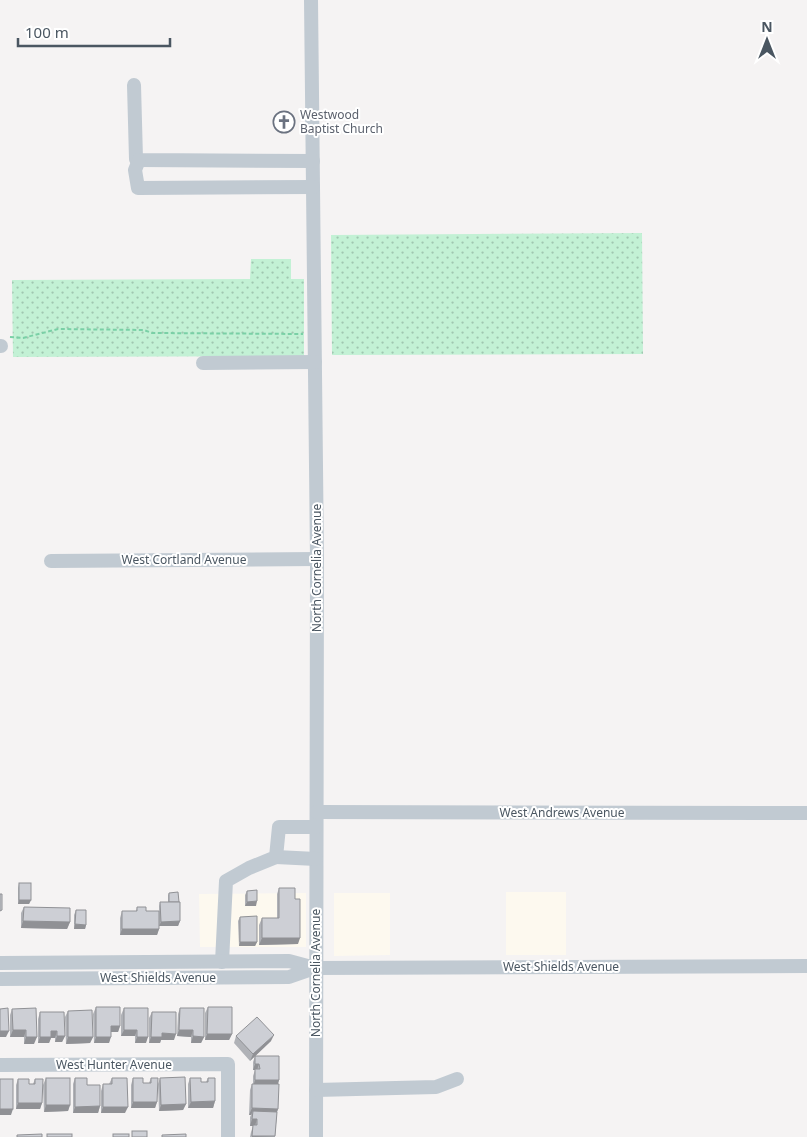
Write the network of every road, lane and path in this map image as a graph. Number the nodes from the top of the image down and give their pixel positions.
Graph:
1 (311, 0) edge
2 (134, 85) dead end
3 (140, 160) junction
4 (313, 161) junction
5 (313, 187) junction
6 (315, 334) junction
7 (0, 346) edge
8 (315, 362) junction
9 (203, 363) dead end
10 (317, 559) junction
11 (51, 560) dead end
12 (317, 812) junction
13 (807, 813) edge
14 (316, 827) junction
15 (276, 857) junction
16 (316, 859) junction
17 (222, 962) junction
18 (0, 963) edge
19 (807, 966) edge
20 (315, 968) junction
21 (0, 979) edge
22 (0, 1065) edge
23 (457, 1079) dead end
24 (316, 1090) junction
25 (228, 1137) edge
26 (316, 1137) edge

1 - 4 street, North Cornelia Avenue
2 - 3 street
3 - 4 street
3 - 5 street
4 - 5 street, North Cornelia Avenue
5 - 6 street, North Cornelia Avenue
6 - 7 path
6 - 8 street, North Cornelia Avenue
8 - 9 street
8 - 10 street, North Cornelia Avenue
10 - 11 street, West Cortland Avenue
10 - 12 street, North Cornelia Avenue
12 - 13 street, West Andrews Avenue
12 - 14 street, North Cornelia Avenue
14 - 15 street
14 - 16 street, North Cornelia Avenue
15 - 16 street
15 - 17 street
16 - 20 street, North Cornelia Avenue
17 - 18 street, West Shields Avenue
17 - 20 street, West Shields Avenue
19 - 20 street, West Shields Avenue
20 - 21 street, West Shields Avenue
20 - 24 street, North Cornelia Avenue
22 - 25 street, West Hunter Avenue
23 - 24 street
24 - 26 street, North Cornelia Avenue

